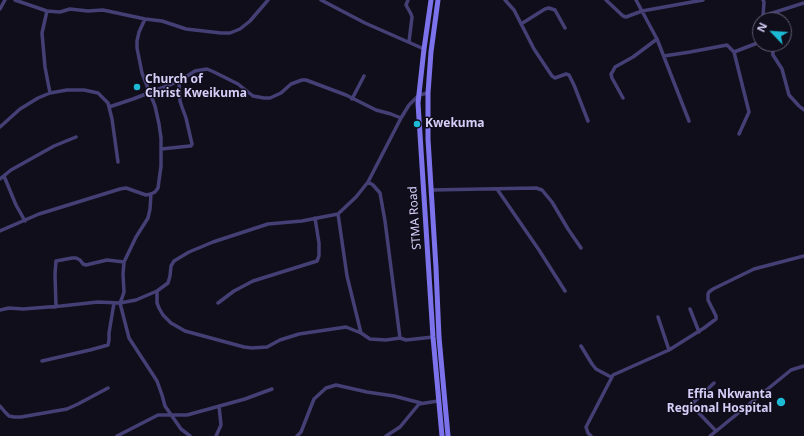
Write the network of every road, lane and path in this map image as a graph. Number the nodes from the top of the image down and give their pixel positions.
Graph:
1 (5, 0) edge
2 (15, 0) edge
3 (268, 0) edge
4 (321, 0) edge
5 (408, 0) edge
6 (431, 0) edge
7 (438, 0) edge
8 (505, 0) edge
9 (606, 0) edge
10 (636, 0) edge
11 (703, 0) edge
12 (763, 0) edge
13 (795, 0) edge
14 (804, 3) edge
15 (796, 5) junction
16 (0, 9) edge
17 (47, 11) junction
18 (642, 11) junction
19 (764, 12) edge
20 (779, 12) edge
21 (145, 19) junction
22 (521, 24) junction
23 (565, 28) dead end
24 (657, 39) junction
25 (409, 42) junction
26 (752, 45) edge
27 (424, 49) junction
28 (734, 52) junction
29 (773, 52) edge
30 (664, 56) junction
31 (364, 76) dead end
32 (179, 80) junction
33 (150, 92) junction
34 (50, 93) junction
35 (428, 93) junction
36 (419, 95) junction
37 (623, 98) dead end
38 (352, 99) junction
39 (109, 107) junction
40 (804, 110) edge
41 (401, 118) junction
42 (588, 121) dead end
43 (689, 121) dead end
44 (0, 127) edge
45 (738, 134) dead end
46 (76, 137) dead end
47 (161, 149) junction
48 (118, 162) dead end
49 (1, 177) edge
50 (368, 182) junction
51 (497, 189) junction
52 (431, 190) junction
53 (150, 194) junction
54 (338, 214) junction
55 (315, 218) junction
56 (25, 221) junction
57 (0, 231) edge
58 (581, 248) dead end
59 (804, 256) edge
60 (124, 262) junction
61 (157, 291) junction
62 (565, 291) dead end
63 (114, 303) junction
64 (120, 303) junction
65 (218, 303) dead end
66 (56, 306) junction
67 (690, 309) dead end
68 (0, 310) edge
69 (658, 317) dead end
70 (699, 332) junction
71 (361, 333) junction
72 (433, 337) junction
73 (400, 338) junction
74 (581, 346) dead end
75 (669, 350) junction
76 (42, 361) dead end
77 (804, 366) edge
78 (611, 377) junction
79 (714, 383) dead end
80 (108, 388) dead end
81 (272, 389) dead end
82 (438, 401) junction
83 (421, 403) junction
84 (0, 406) edge
85 (219, 406) junction
86 (171, 415) junction
87 (716, 431) junction
88 (116, 436) edge
89 (190, 436) edge
90 (216, 436) edge
91 (297, 436) edge
92 (386, 436) edge
93 (442, 436) edge
94 (448, 436) edge
95 (591, 436) edge
96 (710, 436) edge

1 - 16 street
2 - 17 street
3 - 21 street
4 - 25 street
5 - 25 street
6 - 27 main road, STMA Road
7 - 35 main road, STMA Road
8 - 22 street
9 - 18 street
10 - 18 street
11 - 18 street
12 - 19 street
13 - 15 street
14 - 15 street
15 - 20 street
17 - 21 street
17 - 34 street
18 - 24 street
21 - 33 street
22 - 23 street
22 - 42 street
24 - 30 street
24 - 37 street
25 - 27 street
26 - 28 street
27 - 36 main road, STMA Road
28 - 30 street
28 - 45 street
29 - 40 street
30 - 43 street
31 - 38 street
32 - 33 street
32 - 38 street
32 - 47 street
33 - 39 street
33 - 47 street
34 - 39 street
34 - 44 street
35 - 36 street
35 - 52 main road, STMA Road
36 - 41 street
36 - 72 main road, STMA Road
38 - 41 street
39 - 48 street
41 - 50 street
46 - 49 street
47 - 53 street
49 - 56 street
50 - 54 street
50 - 73 street
51 - 52 street
51 - 58 street
51 - 62 street
52 - 94 main road, STMA Road
53 - 56 street
53 - 60 street
54 - 55 street
54 - 71 street
55 - 61 street
55 - 65 street
56 - 57 street
59 - 70 street
60 - 64 street
60 - 66 street
61 - 64 street
61 - 71 street
63 - 64 street
63 - 66 street
63 - 76 street
64 - 86 street
66 - 68 street
67 - 70 street
69 - 75 street
70 - 75 street
71 - 73 street
72 - 73 street
72 - 82 main road, STMA Road
74 - 78 street
75 - 78 street
77 - 87 street
78 - 95 street
79 - 87 street
80 - 84 street
81 - 85 street
82 - 83 street
82 - 93 main road, STMA Road
83 - 91 street
83 - 92 street
85 - 86 street
85 - 90 street
86 - 88 street
86 - 89 street
87 - 96 street

